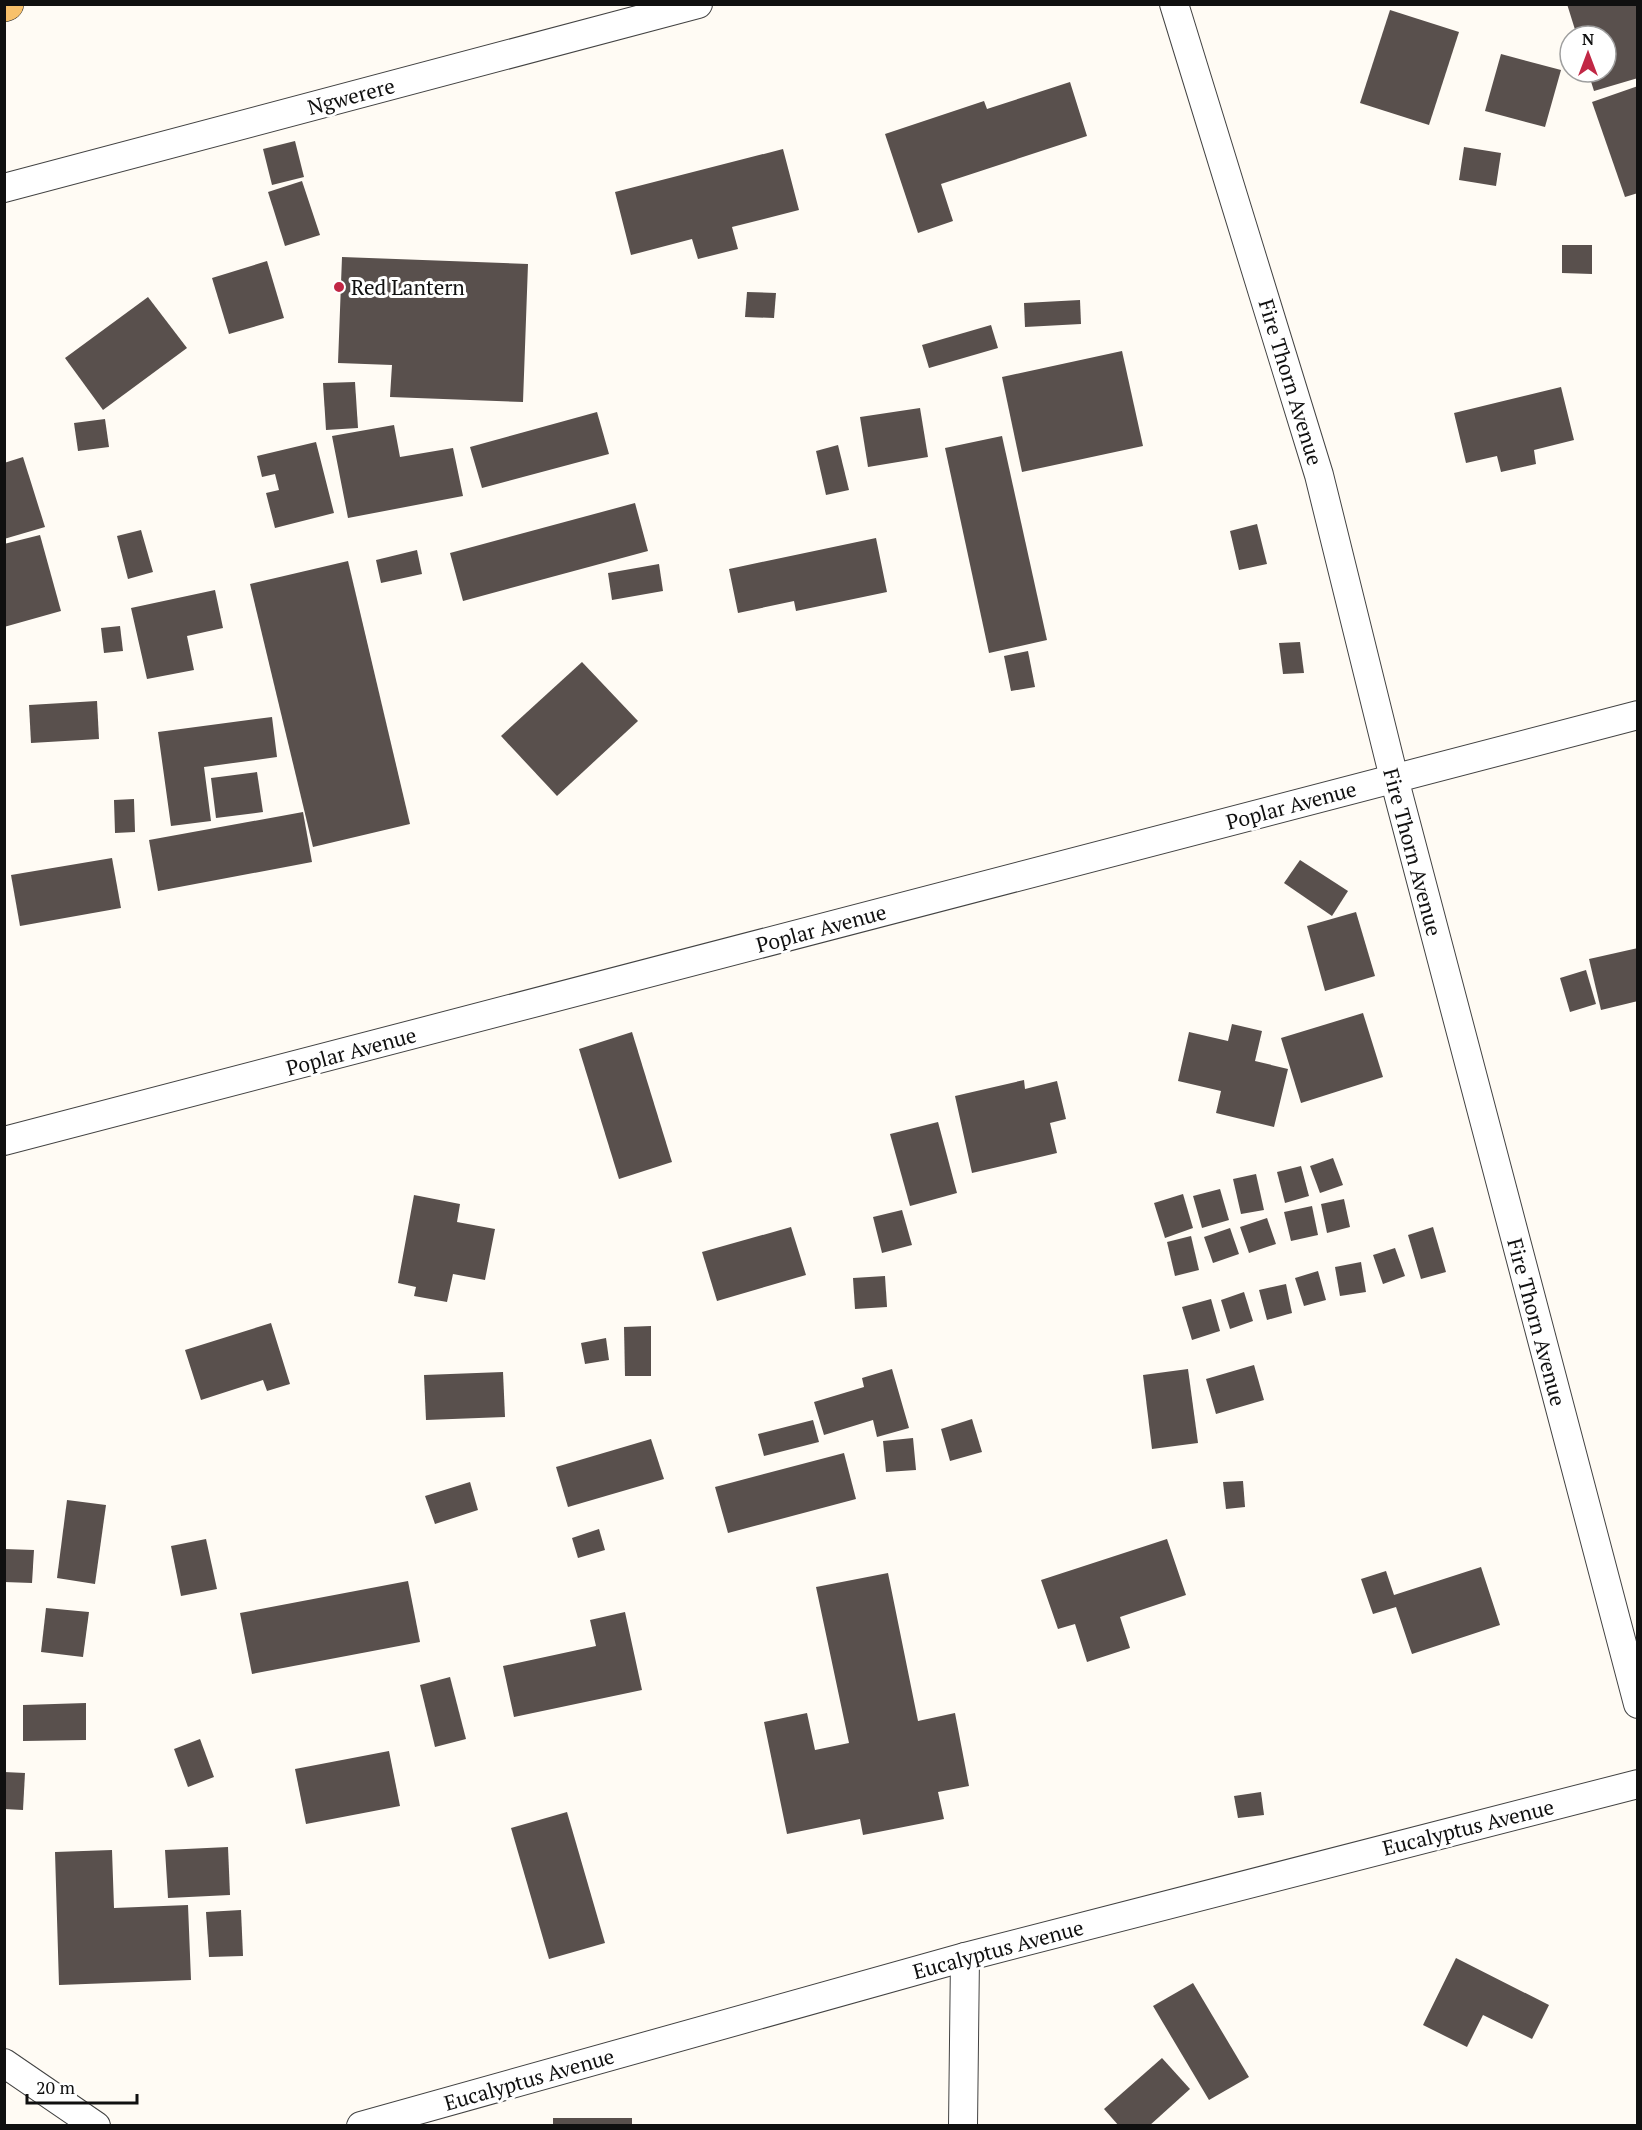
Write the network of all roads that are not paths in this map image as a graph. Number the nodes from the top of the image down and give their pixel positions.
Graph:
1 (698, 4) edge
2 (1174, 4) edge
3 (4, 188) edge
4 (1638, 715) edge
5 (1394, 778) junction
6 (4, 1141) edge
7 (1638, 1704) edge
8 (1638, 1784) edge
9 (965, 1957) junction
10 (4, 2063) edge
11 (96, 2126) edge
12 (361, 2126) edge
13 (963, 2126) edge

1 - 3 street, Ngwerere
2 - 5 street, Fire Thorn Avenue
4 - 5 street, Poplar Avenue
5 - 6 street, Poplar Avenue
5 - 7 street, Fire Thorn Avenue
8 - 9 street, Eucalyptus Avenue
9 - 12 street, Eucalyptus Avenue
9 - 13 street
10 - 11 street

